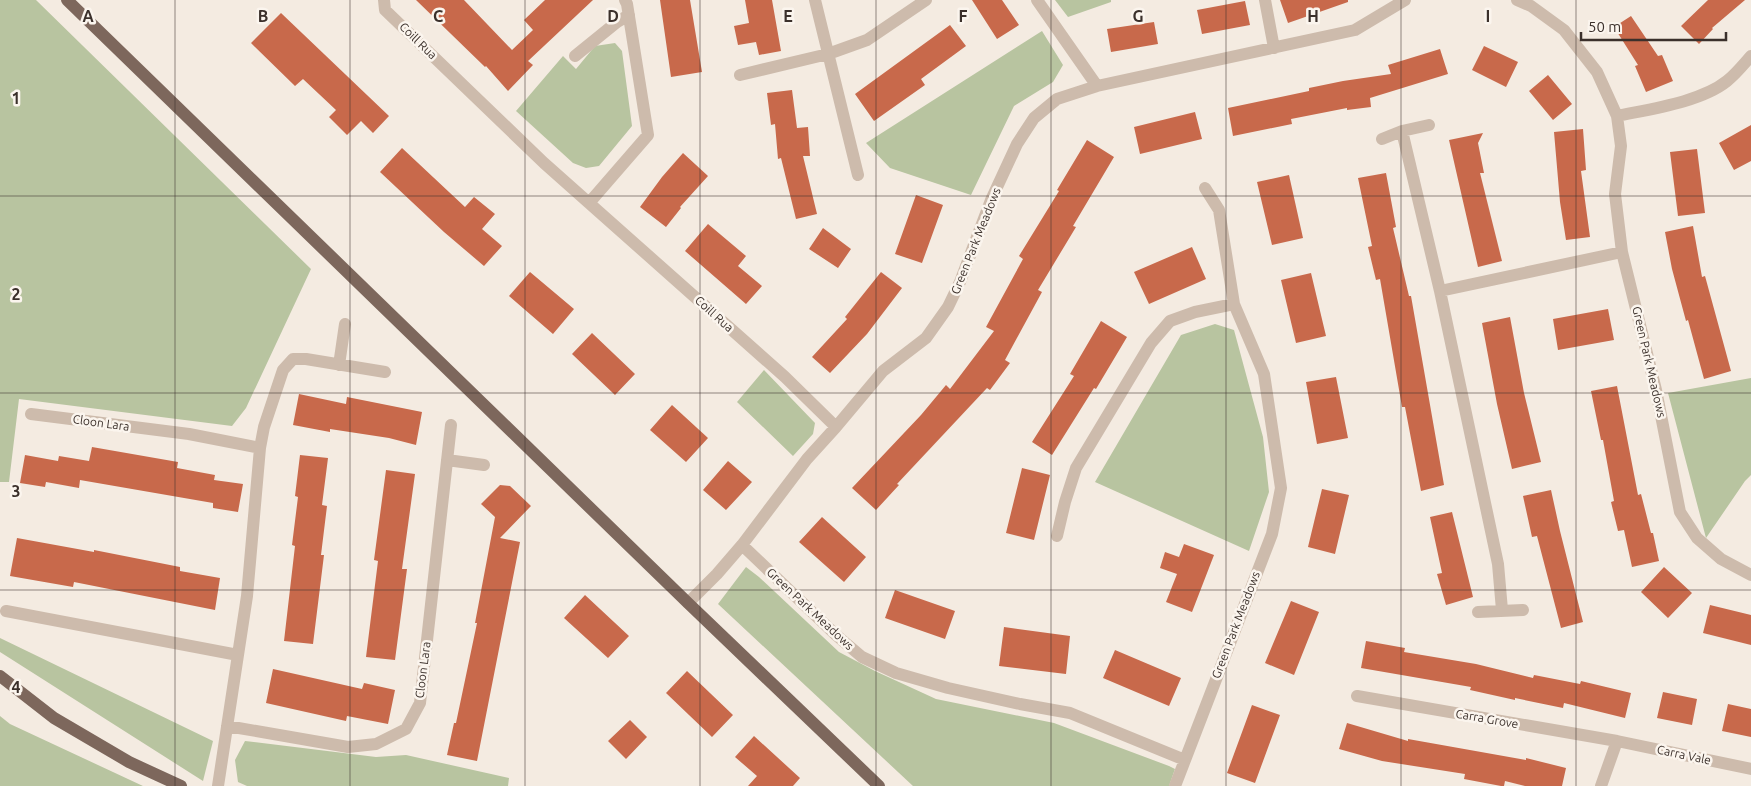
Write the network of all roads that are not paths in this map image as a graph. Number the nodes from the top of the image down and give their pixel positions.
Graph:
1 (67, 0) edge
2 (384, 0) edge
3 (625, 0) edge
4 (815, 0) edge
5 (926, 0) edge
6 (1037, 0) edge
7 (1265, 0) edge
8 (1405, 0) edge
9 (1517, 0) edge
10 (629, 15) junction
11 (1274, 48) junction
12 (828, 54) junction
13 (575, 56) dead end
14 (1751, 56) edge
15 (740, 75) dead end
16 (1097, 86) junction
17 (1617, 116) junction
18 (1429, 125) dead end
19 (1402, 131) junction
20 (1382, 139) dead end
21 (858, 174) dead end
22 (1205, 188) dead end
23 (589, 203) junction
24 (1622, 252) junction
25 (1440, 291) junction
26 (1234, 304) junction
27 (345, 324) dead end
28 (338, 364) junction
29 (385, 372) dead end
30 (31, 414) dead end
31 (451, 425) dead end
32 (836, 427) junction
33 (260, 448) junction
34 (447, 460) junction
35 (484, 465) dead end
36 (1057, 536) dead end
37 (742, 545) junction
38 (1751, 575) edge
39 (688, 603) junction
40 (1502, 610) junction
41 (1523, 610) dead end
42 (6, 611) dead end
43 (1478, 612) dead end
44 (238, 654) junction
45 (0, 676) edge
46 (1357, 696) dead end
47 (227, 726) junction
48 (1617, 741) junction
49 (1185, 760) junction
50 (1751, 769) edge
51 (181, 786) edge
52 (218, 786) edge
53 (879, 786) edge
54 (1175, 786) edge
55 (1601, 786) edge

1 - 39 main road
2 - 23 street, Coill Rua
3 - 10 street
4 - 12 street
5 - 12 street
6 - 16 street
7 - 11 street
8 - 11 street, Green Park Meadows
9 - 17 street, Green Park Meadows
10 - 13 street
10 - 23 street
11 - 16 street, Green Park Meadows
12 - 15 street
12 - 21 street
14 - 17 street
16 - 32 street, Green Park Meadows
17 - 24 street, Green Park Meadows
18 - 19 street
19 - 20 street
19 - 25 street
22 - 26 street, Green Park Meadows
23 - 32 street, Coill Rua
24 - 25 street
24 - 38 street, Green Park Meadows
25 - 40 street
26 - 36 street
26 - 49 street, Green Park Meadows
27 - 28 street
28 - 29 street
28 - 33 street
30 - 33 street, Cloon Lara
31 - 34 street, Cloon Lara
32 - 37 street, Green Park Meadows
33 - 44 street
34 - 35 street
34 - 47 street, Cloon Lara
37 - 39 street, Green Park Meadows
37 - 49 street, Green Park Meadows
39 - 53 main road
40 - 41 street
40 - 43 street
42 - 44 street
44 - 47 street
45 - 51 main road
46 - 48 street, Carra Grove
47 - 52 street
48 - 50 street, Carra Vale
48 - 55 street
49 - 54 street

